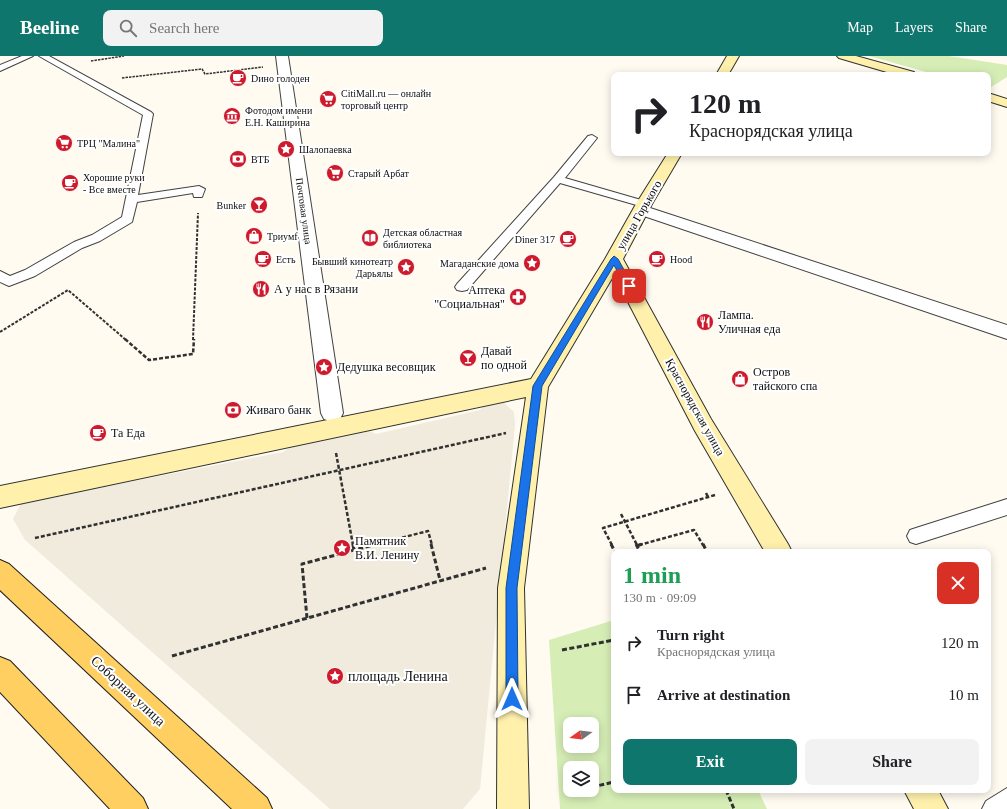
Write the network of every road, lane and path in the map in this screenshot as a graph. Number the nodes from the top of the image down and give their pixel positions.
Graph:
1 (29, 56) edge
2 (43, 56) edge
3 (733, 56) edge
4 (843, 56) edge
5 (283, 60) edge
6 (0, 68) edge
7 (724, 72) edge
8 (899, 72) edge
9 (89, 82) junction
10 (991, 98) edge
11 (1007, 103) edge
12 (592, 138) dead end
13 (673, 156) edge
14 (558, 179) junction
15 (198, 195) joint
16 (132, 199) junction
17 (643, 207) junction
18 (614, 259) junction
19 (0, 275) edge
20 (462, 287) dead end
21 (0, 332) edge
22 (1007, 332) edge
23 (538, 386) junction
24 (332, 414) dead end
25 (507, 433) dead end
26 (336, 450) dead end
27 (339, 470) junction
28 (706, 492) dead end
29 (720, 494) dead end
30 (0, 497) edge
31 (708, 497) junction
32 (1007, 507) edge
33 (621, 514) dead end
34 (624, 521) junction
35 (916, 536) dead end
36 (35, 538) dead end
37 (637, 546) junction
38 (614, 549) edge
39 (638, 549) edge
40 (705, 549) edge
41 (777, 549) edge
42 (354, 551) junction
43 (488, 567) dead end
44 (0, 573) edge
45 (440, 580) junction
46 (307, 618) junction
47 (611, 641) edge
48 (562, 650) dead end
49 (172, 656) dead end
50 (0, 671) edge
51 (611, 783) edge
52 (599, 785) edge
53 (727, 793) edge
54 (922, 793) edge
55 (1007, 800) edge
56 (132, 809) edge
57 (256, 809) edge
58 (513, 809) edge
59 (734, 809) edge
60 (932, 809) edge
61 (994, 809) edge

1 - 6 lane
2 - 9 lane
3 - 7 street
4 - 8 street
5 - 9 path
5 - 24 street, Почтовая улица
9 - 16 lane
10 - 11 street
12 - 14 lane
13 - 17 street, улица Горького
14 - 17 lane
14 - 20 lane
15 - 16 lane
15 - 21 path
16 - 19 lane
17 - 18 street, улица Горького
17 - 22 street
18 - 23 street, улица Горького
18 - 41 street, Краснорядская улица
23 - 30 street
23 - 58 street, улица Горького
25 - 27 path
26 - 27 path
27 - 36 path
27 - 42 path
28 - 31 path
29 - 31 path
31 - 34 path
32 - 35 lane
33 - 34 path
34 - 37 path
34 - 38 path
37 - 39 path
37 - 40 path
42 - 45 path
42 - 46 path
43 - 45 path
44 - 57 main road, Соборная улица
45 - 46 path
46 - 49 path
47 - 48 path
50 - 56 main road
51 - 52 path
53 - 59 path
54 - 60 street
55 - 61 lane

